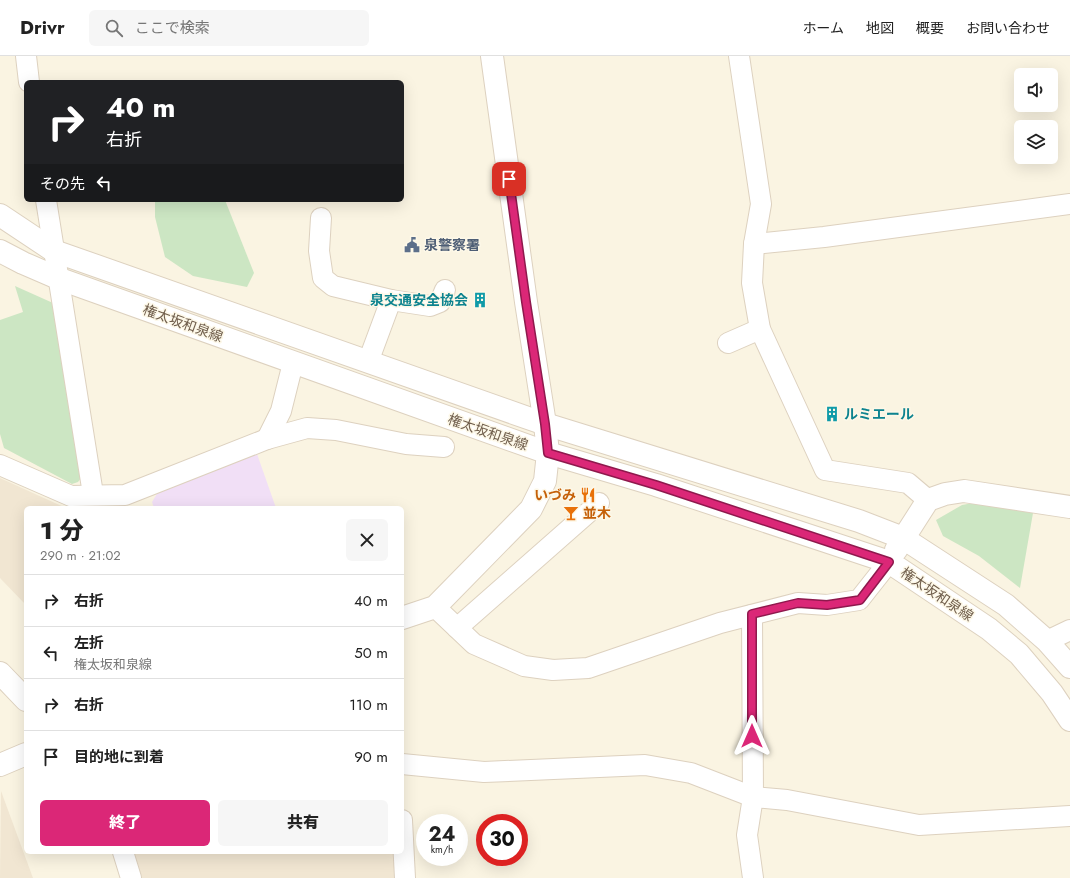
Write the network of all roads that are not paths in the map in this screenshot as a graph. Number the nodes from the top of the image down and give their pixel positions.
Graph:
1 (26, 56) edge
2 (492, 56) edge
3 (739, 56) edge
4 (29, 80) edge
5 (46, 202) edge
6 (1070, 204) edge
7 (0, 216) edge
8 (321, 218) dead end
9 (754, 244) junction
10 (0, 250) edge
11 (54, 252) junction
12 (60, 278) junction
13 (445, 290) dead end
14 (391, 300) junction
15 (760, 329) junction
16 (728, 343) dead end
17 (368, 362) junction
18 (293, 363) junction
19 (545, 424) junction
20 (267, 439) junction
21 (444, 447) dead end
22 (548, 453) junction
23 (0, 465) edge
24 (93, 494) junction
25 (928, 500) junction
26 (127, 501) edge
27 (599, 503) dead end
28 (1070, 507) edge
29 (903, 538) junction
30 (889, 562) junction
31 (435, 607) junction
32 (752, 614) junction
33 (404, 617) edge
34 (457, 628) junction
35 (1070, 630) edge
36 (1047, 642) junction
37 (1070, 667) edge
38 (0, 673) edge
39 (24, 698) edge
40 (1070, 720) edge
41 (24, 755) edge
42 (404, 764) edge
43 (0, 765) edge
44 (753, 797) junction
45 (1070, 816) edge
46 (124, 854) edge
47 (404, 854) edge
48 (132, 878) edge
49 (405, 878) edge
50 (753, 878) edge

1 - 4 street
2 - 19 street
3 - 9 street
5 - 11 street
6 - 9 street
7 - 11 street, 権太坂和泉線
8 - 14 street
9 - 15 street
10 - 12 street, 権太坂和泉線
11 - 12 street
11 - 17 street, 権太坂和泉線
12 - 18 street, 権太坂和泉線
12 - 24 street
13 - 14 street
14 - 17 street
15 - 16 street
15 - 25 street
17 - 19 street, 権太坂和泉線
18 - 20 street
18 - 22 street, 権太坂和泉線
19 - 22 street
19 - 29 street, 権太坂和泉線
20 - 21 street
20 - 26 street
22 - 30 street, 権太坂和泉線
22 - 31 street
23 - 24 street
24 - 26 street
25 - 28 street
25 - 29 street
27 - 34 street
29 - 30 street
29 - 36 street, 権太坂和泉線
30 - 32 street
30 - 40 street, 権太坂和泉線
31 - 33 street
31 - 34 street
32 - 34 street
32 - 44 street
35 - 36 street
36 - 37 street, 権太坂和泉線
38 - 39 street
41 - 43 street
42 - 44 street
44 - 45 street
44 - 50 street
46 - 48 street
47 - 49 street

